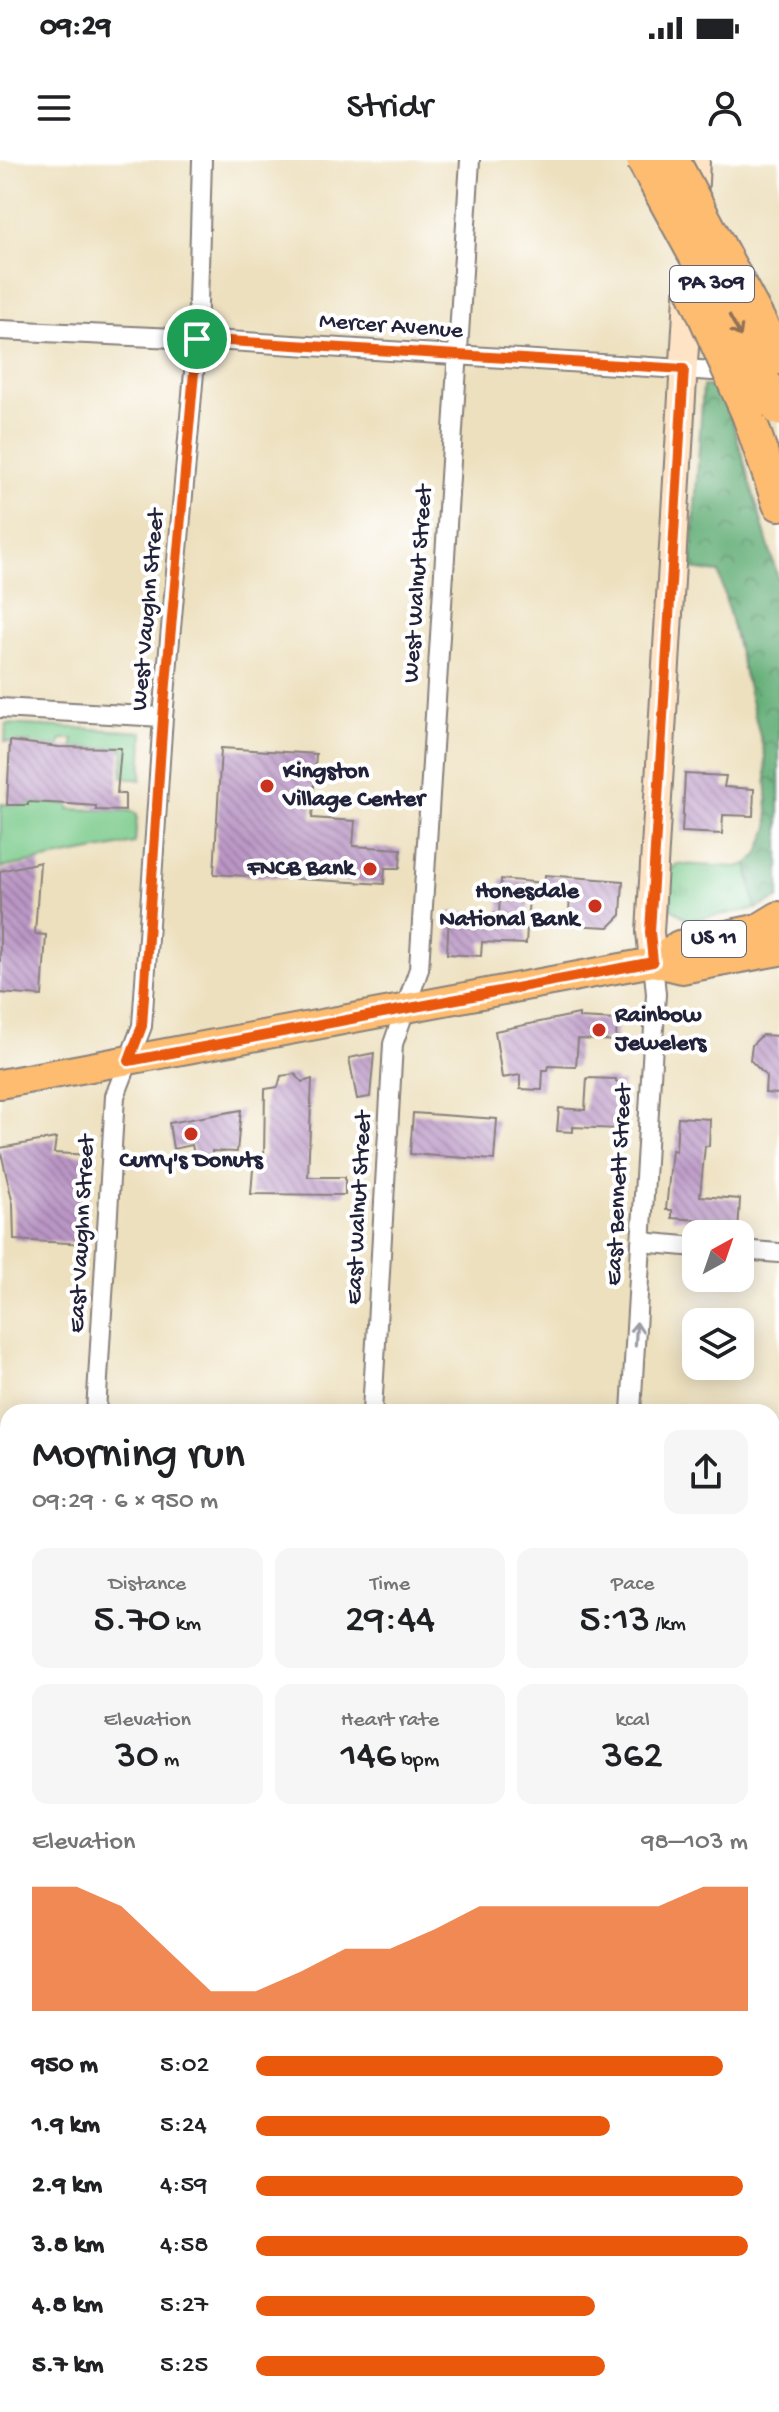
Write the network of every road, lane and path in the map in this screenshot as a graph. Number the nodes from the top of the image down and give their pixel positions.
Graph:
1 (202, 160) edge
2 (470, 160) edge
3 (634, 160) edge
4 (643, 160) edge
5 (676, 160) edge
6 (696, 160) edge
7 (0, 330) edge
8 (779, 331) edge
9 (197, 339) junction
10 (458, 355) junction
11 (779, 358) edge
12 (684, 369) junction
13 (779, 375) edge
14 (763, 411) edge
15 (779, 504) edge
16 (0, 708) edge
17 (163, 717) junction
18 (774, 930) edge
19 (653, 962) junction
20 (406, 1008) junction
21 (129, 1061) junction
22 (0, 1084) edge
23 (641, 1242) junction
24 (682, 1246) edge
25 (754, 1251) edge
26 (779, 1253) edge
27 (96, 1404) edge
28 (372, 1404) edge
29 (631, 1404) edge

1 - 9 street, West Vaughn Street
2 - 10 street, West Walnut Street
3 - 14 highway, bridge
4 -> 14 highway, PA 309, bridge
5 - 8 highway
5 - 11 highway, PA 309, bridge
6 - 12 street
7 - 9 street, Mercer Avenue
9 - 10 street, Mercer Avenue
9 - 17 street, West Vaughn Street
10 - 12 street, Mercer Avenue
10 - 20 street, West Walnut Street
12 - 13 street, Mercer Avenue
12 - 19 street
14 - 15 highway
16 - 17 street
17 - 21 street, West Vaughn Street
18 - 19 main road, US 11
19 - 20 main road, US 11
19 - 23 street, East Bennett Street
20 - 21 main road, US 11
20 - 28 street, East Walnut Street
21 - 22 main road, US 11
21 - 27 street, East Vaughn Street
23 - 24 street
29 -> 23 street, East Bennett Street
25 - 26 street

